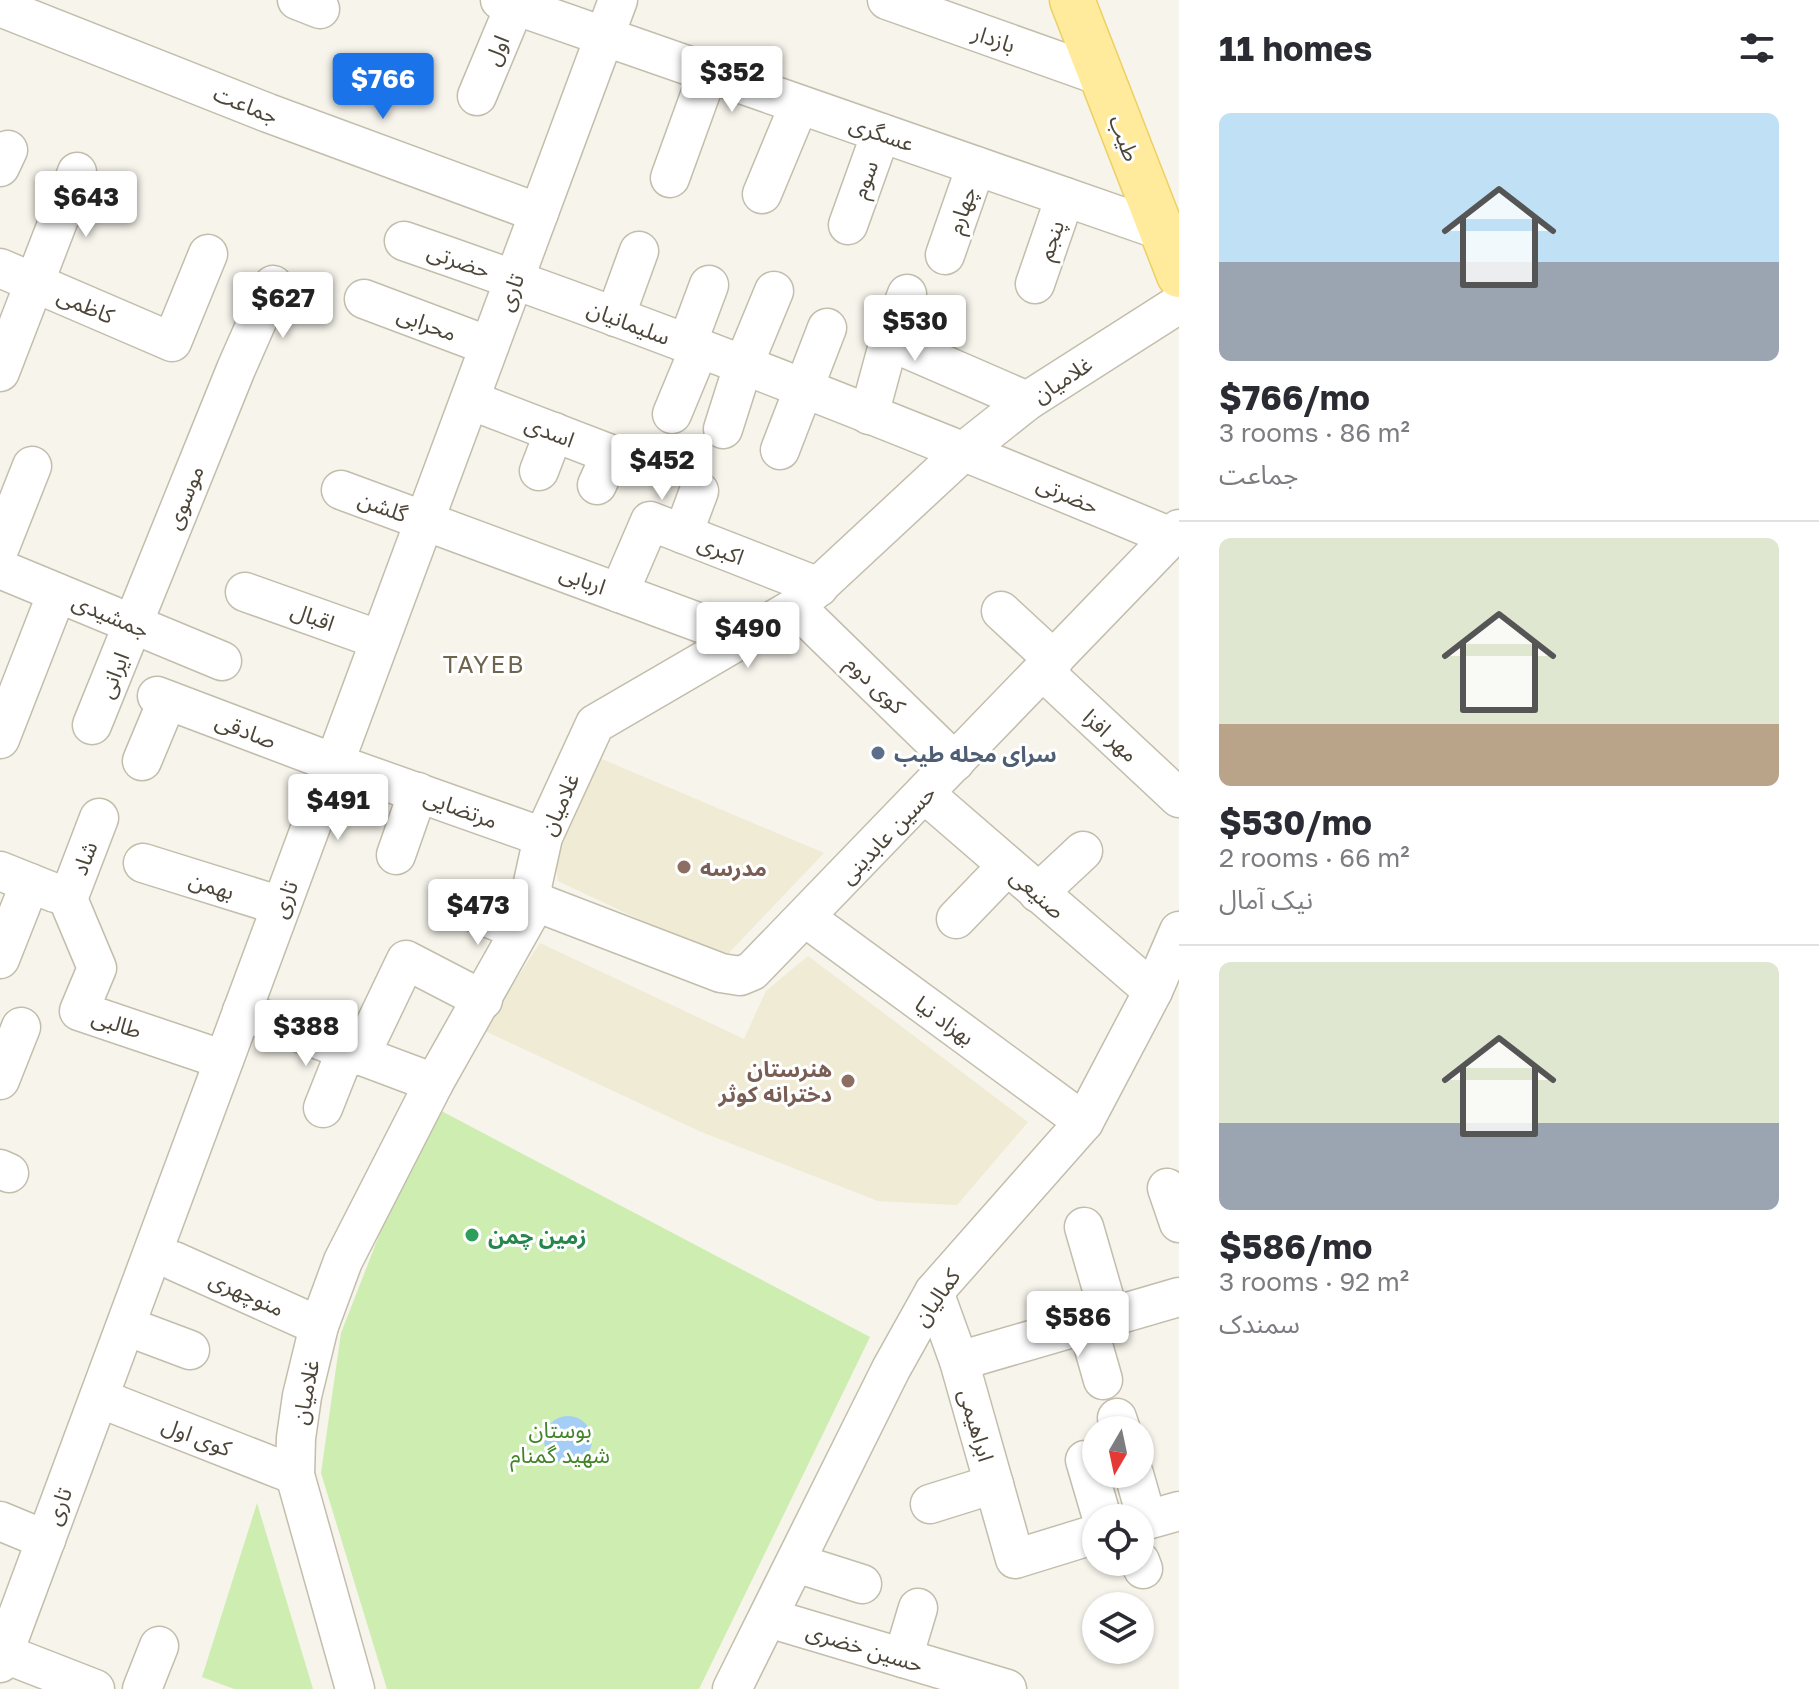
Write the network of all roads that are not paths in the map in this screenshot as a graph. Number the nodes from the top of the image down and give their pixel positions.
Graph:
1 (618, 0) edge
2 (887, 0) edge
3 (1072, 0) edge
4 (507, 2) edge
5 (0, 7) edge
6 (605, 37) junction
7 (708, 73) junction
8 (1101, 76) junction
9 (477, 96) dead end
10 (799, 105) junction
11 (881, 133) junction
12 (976, 166) junction
13 (77, 172) dead end
14 (670, 178) dead end
15 (762, 194) dead end
16 (1065, 197) junction
17 (539, 213) junction
18 (848, 225) dead end
19 (1160, 230) junction
20 (404, 241) dead end
21 (639, 251) dead end
22 (208, 254) dead end
23 (945, 255) dead end
24 (0, 268) edge
25 (1179, 275) edge
26 (515, 279) junction
27 (36, 284) junction
28 (1035, 284) dead end
29 (273, 285) dead end
30 (709, 285) dead end
31 (774, 291) dead end
32 (907, 294) dead end
33 (364, 299) dead end
34 (1179, 304) edge
35 (615, 317) junction
36 (827, 328) dead end
37 (889, 341) junction
38 (489, 346) junction
39 (693, 347) junction
40 (743, 366) junction
41 (0, 372) edge
42 (803, 389) junction
43 (470, 400) junction
44 (1027, 401) junction
45 (672, 414) dead end
46 (869, 415) junction
47 (723, 429) dead end
48 (554, 432) junction
49 (780, 450) dead end
50 (964, 451) junction
51 (32, 466) dead end
52 (613, 467) dead end
53 (539, 471) dead end
54 (341, 490) dead end
55 (699, 491) dead end
56 (425, 521) junction
57 (1175, 533) edge
58 (683, 534) junction
59 (3, 573) edge
60 (245, 592) dead end
61 (57, 593) junction
62 (619, 593) junction
63 (808, 597) junction
64 (1001, 611) dead end
65 (133, 625) junction
66 (741, 638) junction
67 (380, 640) junction
68 (222, 661) dead end
69 (1048, 666) junction
70 (92, 725) dead end
71 (0, 739) edge
72 (142, 761) dead end
73 (955, 762) junction
74 (334, 763) junction
75 (418, 792) junction
76 (925, 794) junction
77 (1179, 798) edge
78 (99, 818) dead end
79 (543, 837) junction
80 (1083, 851) dead end
81 (396, 855) dead end
82 (143, 863) dead end
83 (1007, 866) junction
84 (15, 877) edge
85 (1038, 893) junction
86 (68, 899) junction
87 (281, 906) junction
88 (458, 906) dead end
89 (528, 916) junction
90 (806, 918) junction
91 (956, 919) dead end
92 (1179, 931) edge
93 (0, 959) edge
94 (1153, 991) junction
95 (483, 1000) junction
96 (242, 1011) junction
97 (21, 1027) dead end
98 (353, 1053) junction
99 (224, 1060) junction
100 (0, 1080) edge
101 (434, 1083) junction
102 (323, 1108) dead end
103 (1084, 1122) junction
104 (1084, 1227) dead end
105 (174, 1261) dead end
106 (934, 1292) junction
107 (1177, 1305) edge
108 (1098, 1321) junction
109 (126, 1326) junction
110 (319, 1326) junction
111 (190, 1350) dead end
112 (959, 1361) junction
113 (1103, 1380) dead end
114 (99, 1398) junction
115 (295, 1475) junction
116 (994, 1484) junction
117 (1143, 1488) edge
118 (930, 1504) dead end
119 (1163, 1520) edge
120 (0, 1521) edge
121 (1082, 1538) edge
122 (46, 1540) junction
123 (796, 1563) junction
124 (862, 1584) dead end
125 (918, 1608) dead end
126 (769, 1618) junction
127 (159, 1646) dead end
128 (1, 1656) edge
129 (903, 1658) junction
130 (95, 1689) edge
131 (142, 1689) edge
132 (355, 1689) edge
133 (732, 1689) edge
134 (1007, 1689) edge

1 - 6 street, تاری
2 - 8 street, بازدار
3 - 8 main road, طیب
4 - 6 street, عسگری
4 - 9 street, اول
5 - 17 street, جماعت
6 - 7 street, عسگری
6 - 17 street, تاری
7 - 10 street, عسگری
7 - 14 street
8 - 19 main road, طیب
10 - 11 street, عسگری
10 - 15 street
11 - 12 street, عسگری
11 - 18 street, سوم
12 - 16 street, عسگری
12 - 23 street, چهارم
13 - 27 street
16 - 19 street, عسگری
16 - 28 street, پنجم
17 - 26 street, تاری
19 - 25 main road, طیب
20 - 26 street, حضرتی
21 - 35 street
22 - 27 street, کاظمی
24 - 27 street, کاظمی
26 - 35 street, سلیمانیان
26 - 38 street, تاری
27 - 41 street
29 - 65 street, موسوی
30 - 39 street
31 - 40 street
32 - 37 street
33 - 38 street, محرابی
34 - 44 street, غلامیان
35 - 39 street, سلیمانیان
36 - 42 street
37 - 44 street
37 - 46 street
38 - 43 street, تاری
39 - 40 street, سلیمانیان
39 - 45 street
40 - 42 street, سلیمانیان
40 - 47 street
42 - 46 street, سلیمانیان
42 - 49 street
43 - 48 street, اسدی
43 - 56 street, تاری
44 - 50 street, غلامیان
46 - 50 street, سلیمانیان
48 - 52 street, اسدی
48 - 53 street
50 - 57 street, حضرتی
50 - 63 street, غلامیان
51 - 59 street
54 - 56 street, گلشن
55 - 58 street
56 - 62 street, اربابی
56 - 67 street, تاری
57 - 69 street, حسین عابدینی
58 - 62 street, اکبری
58 - 63 street, اکبری
59 - 61 street, جمشیدی
60 - 67 street, اقبال
61 - 65 street, جمشیدی
61 - 71 street
62 - 66 street, اربابی
63 - 66 street, غلامیان
63 - 73 street, کوی دوم
64 - 69 street
65 - 68 street, جمشیدی
65 - 70 street, ایرانی
66 - 79 street, غلامیان
67 - 74 street, تاری
69 - 73 street, حسین عابدینی
69 - 77 street, مهر افزا
72 - 74 street, صادقی
73 - 76 street, حسین عابدینی
74 - 75 street, مرتضایی
74 - 87 street, تاری
75 - 79 street, مرتضایی
75 - 81 street
76 - 83 street, صنیعی
76 - 90 street, حسین عابدینی
78 - 86 street, شاد
79 - 89 street, غلامیان
80 - 85 street
82 - 87 street, بهمن
83 - 85 street, صنیعی
83 - 91 street
84 - 86 street
84 - 93 street
85 - 94 street, صنیعی
86 - 99 street, طالبی
87 - 96 street, تاری
88 - 89 street
89 - 90 street, حسین عابدینی
89 - 95 street, غلامیان
90 - 103 street, بهزاد نیا
92 - 94 street, کمالیان
94 - 103 street, کمالیان
95 - 98 street
95 - 101 street, غلامیان
96 - 98 street
96 - 99 street, تاری
97 - 100 street
98 - 101 street
98 - 102 street
99 - 109 street, تاری
101 - 110 street, غلامیان
103 - 106 street, کمالیان
104 - 108 street
105 - 110 street, منوچهری
106 - 112 street, ابراهیمی
106 - 123 street, کمالیان
107 - 108 street
108 - 112 street
108 - 113 street
109 - 111 street
109 - 114 street, تاری
110 - 115 street, غلامیان
112 - 116 street, ابراهیمی
114 - 115 street, کوی اول
114 - 122 street, تاری
115 - 132 street, غلامیان
116 - 118 street
116 - 121 street, ابراهیمی
117 - 119 street
120 - 122 street
122 - 128 street, تاری
123 - 124 street
123 - 126 street, کمالیان
125 - 129 street
126 - 129 street, حسین خضری
126 - 133 street, کمالیان
127 - 131 street
128 - 130 street
129 - 134 street, حسین خضری

